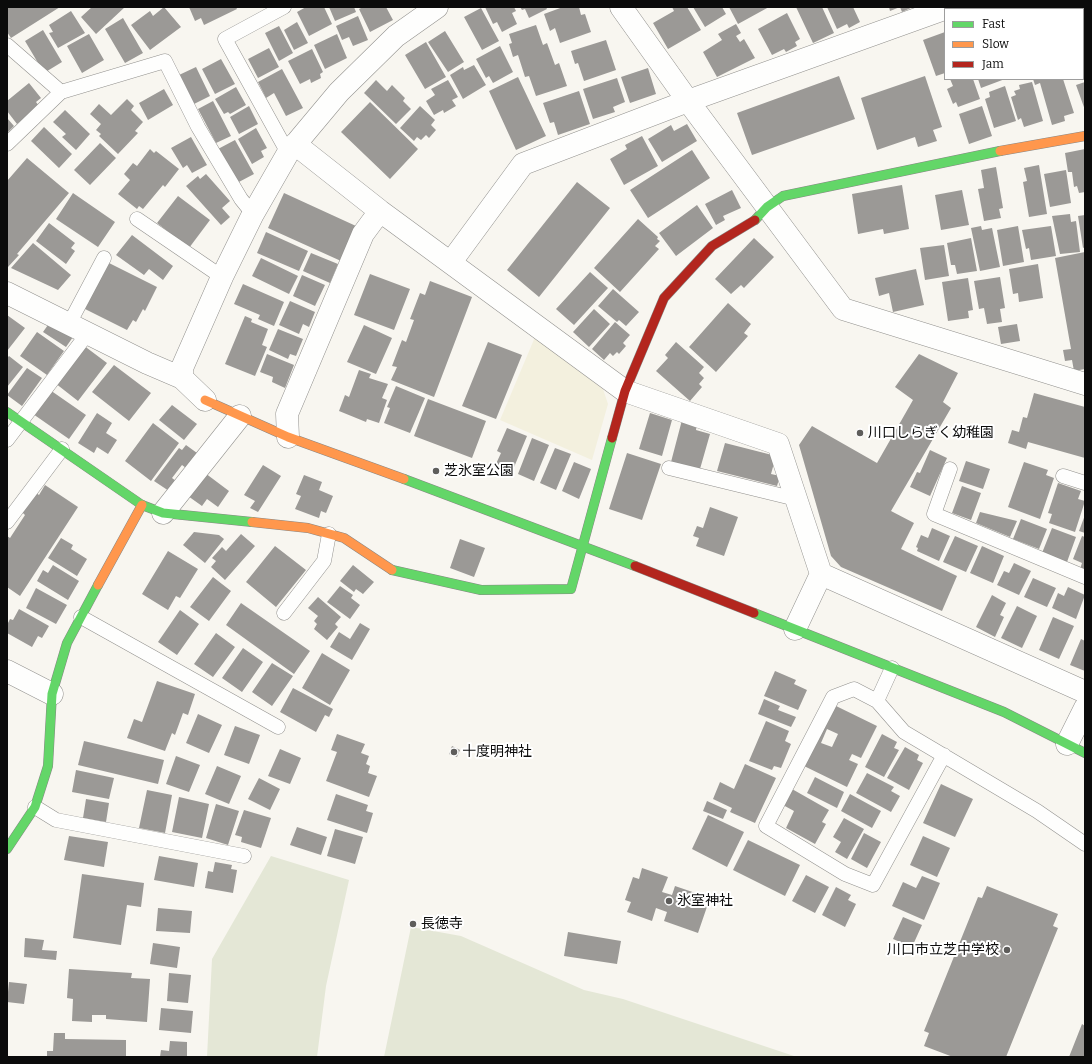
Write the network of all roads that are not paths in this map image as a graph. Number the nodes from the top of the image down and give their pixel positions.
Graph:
1 (284, 7) edge
2 (437, 7) edge
3 (620, 7) edge
4 (944, 9) edge
5 (7, 45) edge
6 (61, 92) junction
7 (688, 101) junction
8 (1085, 136) edge
9 (7, 144) edge
10 (291, 149) junction
11 (767, 207) junction
12 (380, 211) junction
13 (253, 214) junction
14 (137, 219) dead end
15 (104, 258) dead end
16 (451, 262) junction
17 (222, 277) junction
18 (7, 293) edge
19 (79, 328) junction
20 (182, 378) junction
21 (1085, 384) edge
22 (625, 391) junction
23 (205, 400) joint
24 (7, 412) edge
25 (240, 416) junction
26 (22, 422) junction
27 (288, 437) junction
28 (7, 440) edge
29 (62, 449) junction
30 (669, 468) dead end
31 (950, 469) dead end
32 (1063, 476) dead end
33 (1085, 483) edge
34 (796, 499) junction
35 (142, 505) junction
36 (163, 514) junction
37 (7, 522) edge
38 (329, 534) junction
39 (582, 545) junction
40 (821, 574) junction
41 (1085, 577) edge
42 (284, 613) dead end
43 (81, 617) junction
44 (795, 629) junction
45 (892, 668) junction
46 (7, 671) edge
47 (1085, 692) edge
48 (52, 694) junction
49 (877, 701) junction
50 (1085, 708) edge
51 (278, 727) dead end
52 (1076, 748) edge
53 (944, 755) junction
54 (35, 808) junction
55 (1085, 844) edge
56 (7, 849) edge
57 (244, 856) dead end

1 - 10 lane
2 - 10 street
3 - 7 street
4 - 7 street
5 - 6 lane
6 - 9 lane
6 - 13 lane
7 - 11 street
7 - 16 street
8 - 11 street
10 - 12 street
10 - 13 street
11 - 21 street
11 - 22 street
12 - 16 street
12 - 27 street
13 - 17 street
14 - 17 lane
15 - 19 lane
16 - 22 street
17 - 20 street
18 - 19 street
19 - 20 street
19 - 26 lane
20 - 23 street
22 - 34 street
22 - 39 street
23 - 25 street
24 - 26 street
25 - 27 street
25 - 36 street
26 - 28 lane
26 - 29 street
27 - 39 street
29 - 35 street
29 - 37 lane
30 - 34 lane
31 - 41 lane
32 - 33 lane
34 - 40 street
35 - 36 street
35 - 43 street
36 - 38 street
38 - 39 street
38 - 42 lane
39 - 44 street
40 - 44 street
40 - 47 street
43 - 48 street
43 - 51 lane
44 - 45 street
45 - 49 lane
45 - 52 street
46 - 48 street
48 - 54 street
49 - 53 lane
49 - 53 lane
50 - 52 street
53 - 55 lane
54 - 56 street
54 - 57 lane

